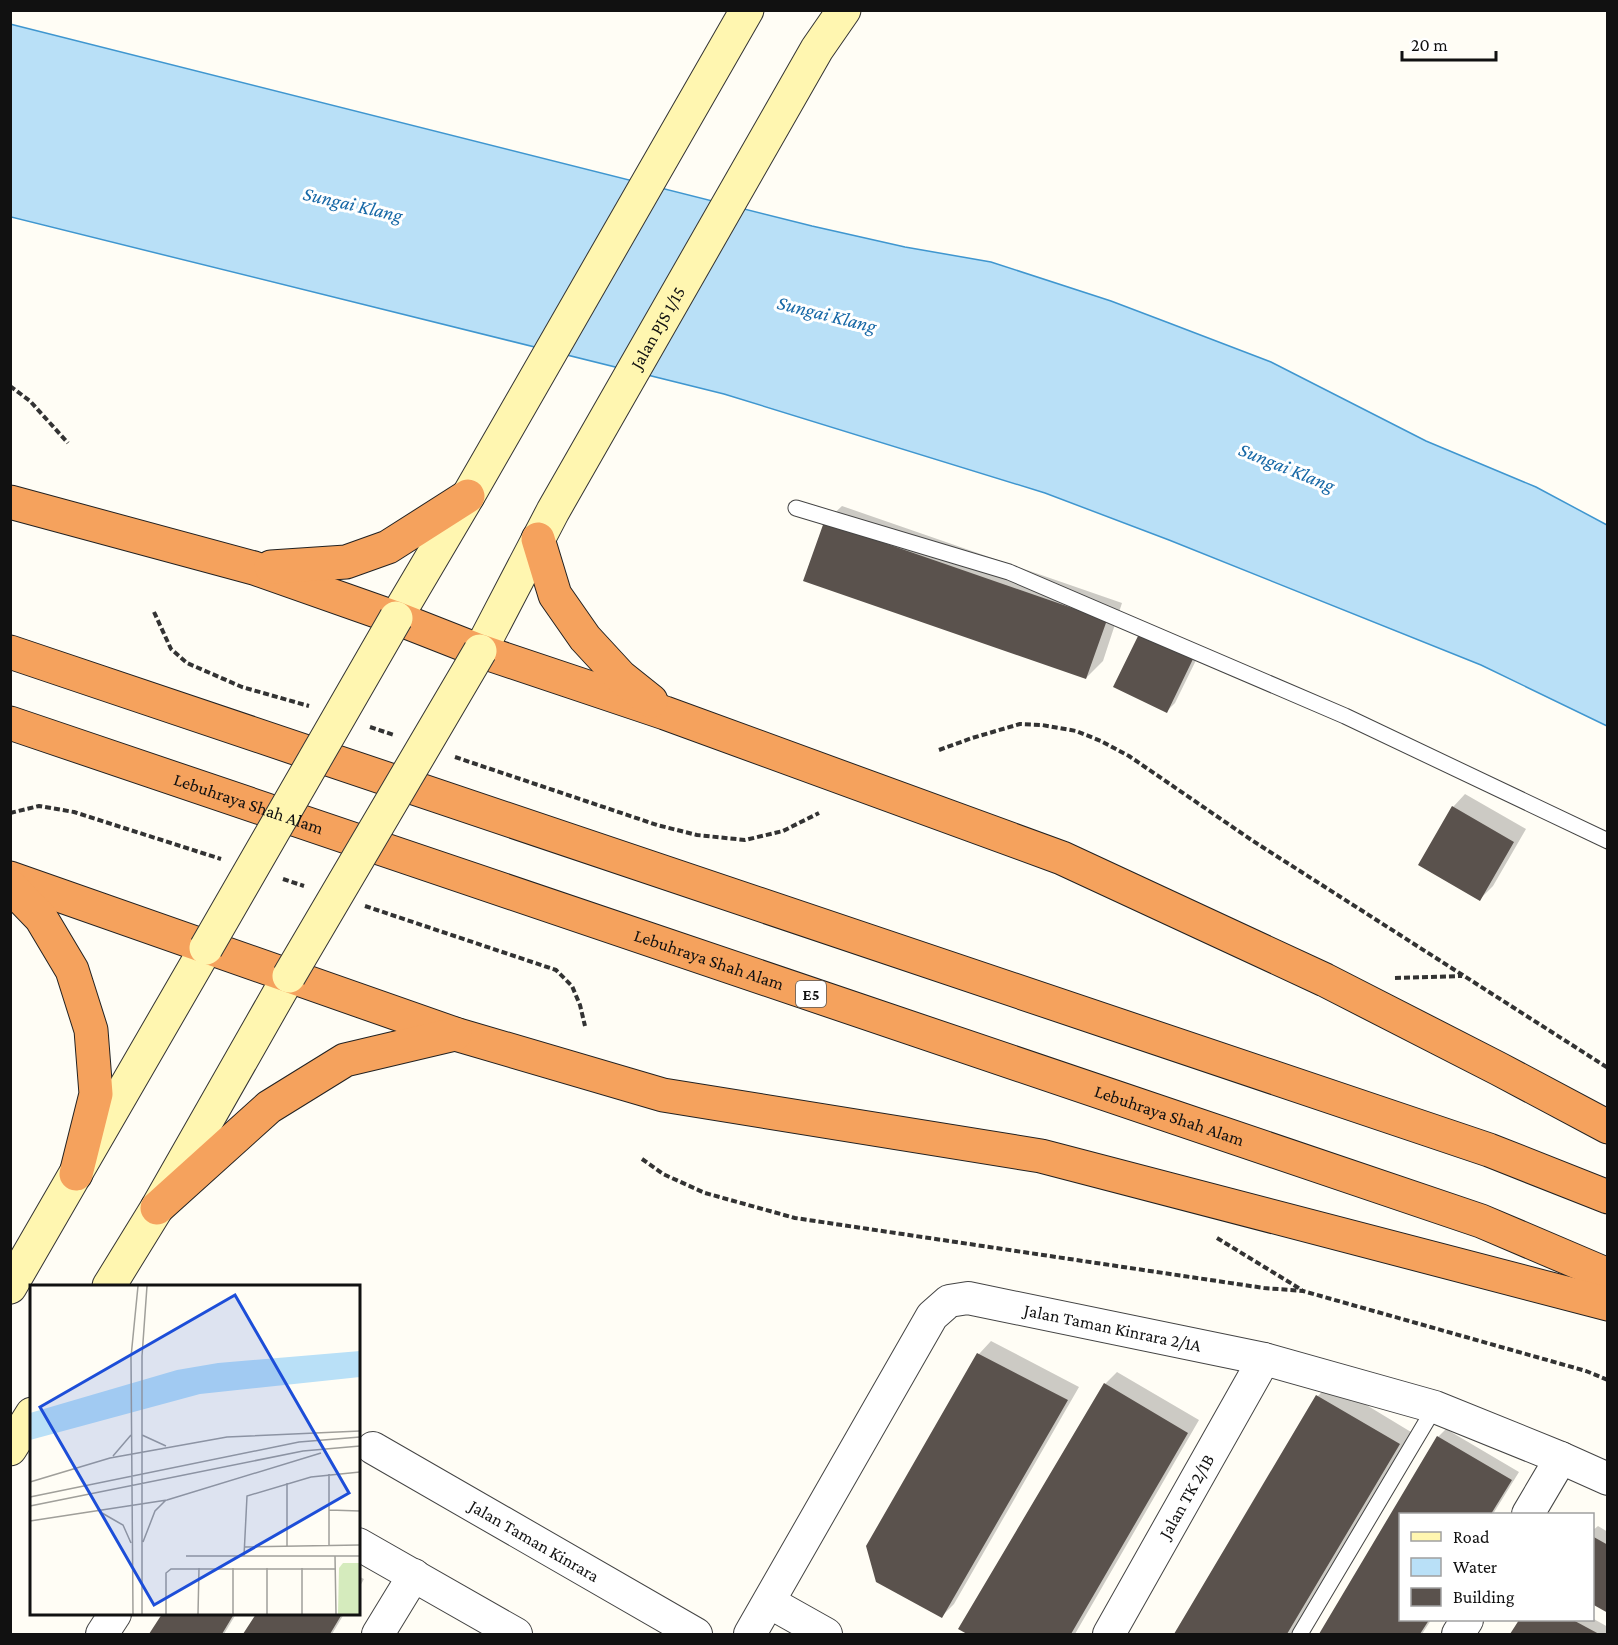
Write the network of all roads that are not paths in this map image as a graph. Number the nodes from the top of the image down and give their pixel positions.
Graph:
1 (844, 10) edge
2 (746, 12) edge
3 (473, 486) junction
4 (10, 502) edge
5 (796, 508) dead end
6 (538, 539) junction
7 (254, 568) junction
8 (396, 618) junction
9 (480, 651) junction
10 (10, 652) edge
11 (665, 713) junction
12 (10, 723) edge
13 (1608, 841) edge
14 (10, 878) edge
15 (10, 886) edge
16 (206, 948) junction
17 (289, 976) junction
18 (455, 1034) junction
19 (1608, 1127) edge
20 (76, 1174) junction
21 (1608, 1197) edge
22 (157, 1208) junction
23 (1608, 1275) edge
24 (110, 1285) edge
25 (10, 1287) edge
26 (1608, 1304) edge
27 (1264, 1359) junction
28 (1436, 1407) junction
29 (30, 1417) edge
30 (373, 1448) dead end
31 (10, 1449) edge
32 (1561, 1458) junction
33 (1608, 1479) edge
34 (1529, 1513) edge
35 (360, 1545) edge
36 (414, 1575) junction
37 (769, 1602) junction
38 (114, 1615) edge
39 (1466, 1621) edge
40 (102, 1635) edge
41 (378, 1635) edge
42 (516, 1635) edge
43 (696, 1635) edge
44 (750, 1635) edge
45 (826, 1635) edge
46 (1109, 1635) edge
47 (1300, 1635) edge
48 (1458, 1635) edge

1 - 6 main road, Jalan PJS 1/15
2 - 3 main road
3 - 7 highway
3 - 8 main road
4 - 7 highway
5 - 13 lane
6 - 9 main road, Jalan PJS 1/15
6 - 11 highway
7 - 8 highway
8 - 9 highway
8 - 16 main road, bridge
9 - 11 highway
9 - 17 main road, Jalan PJS 1/15, bridge
10 - 21 highway
11 - 19 highway
12 - 23 highway, Lebuhraya Shah Alam / E5
14 - 16 highway
15 - 20 highway
16 - 17 highway
16 - 20 main road
17 - 18 highway
17 - 22 main road, Jalan PJS 1/15
18 - 22 highway
18 - 26 highway
20 - 25 main road
22 - 24 main road, Jalan PJS 1/15
27 - 28 street, Jalan Taman Kinrara 2/1A
27 - 37 street, Jalan Taman Kinrara 2/1A
27 - 46 street, Jalan TK 2/1B
28 - 32 street, Jalan Taman Kinrara 2/1A
28 - 47 lane
29 - 31 main road
30 - 43 street, Jalan Taman Kinrara
32 - 33 street, Jalan Taman Kinrara 2/1A
32 - 34 street
35 - 36 street
36 - 41 street
36 - 42 street
37 - 44 street, Jalan Taman Kinrara 2/1A
37 - 45 street
38 - 40 street
39 - 48 street

